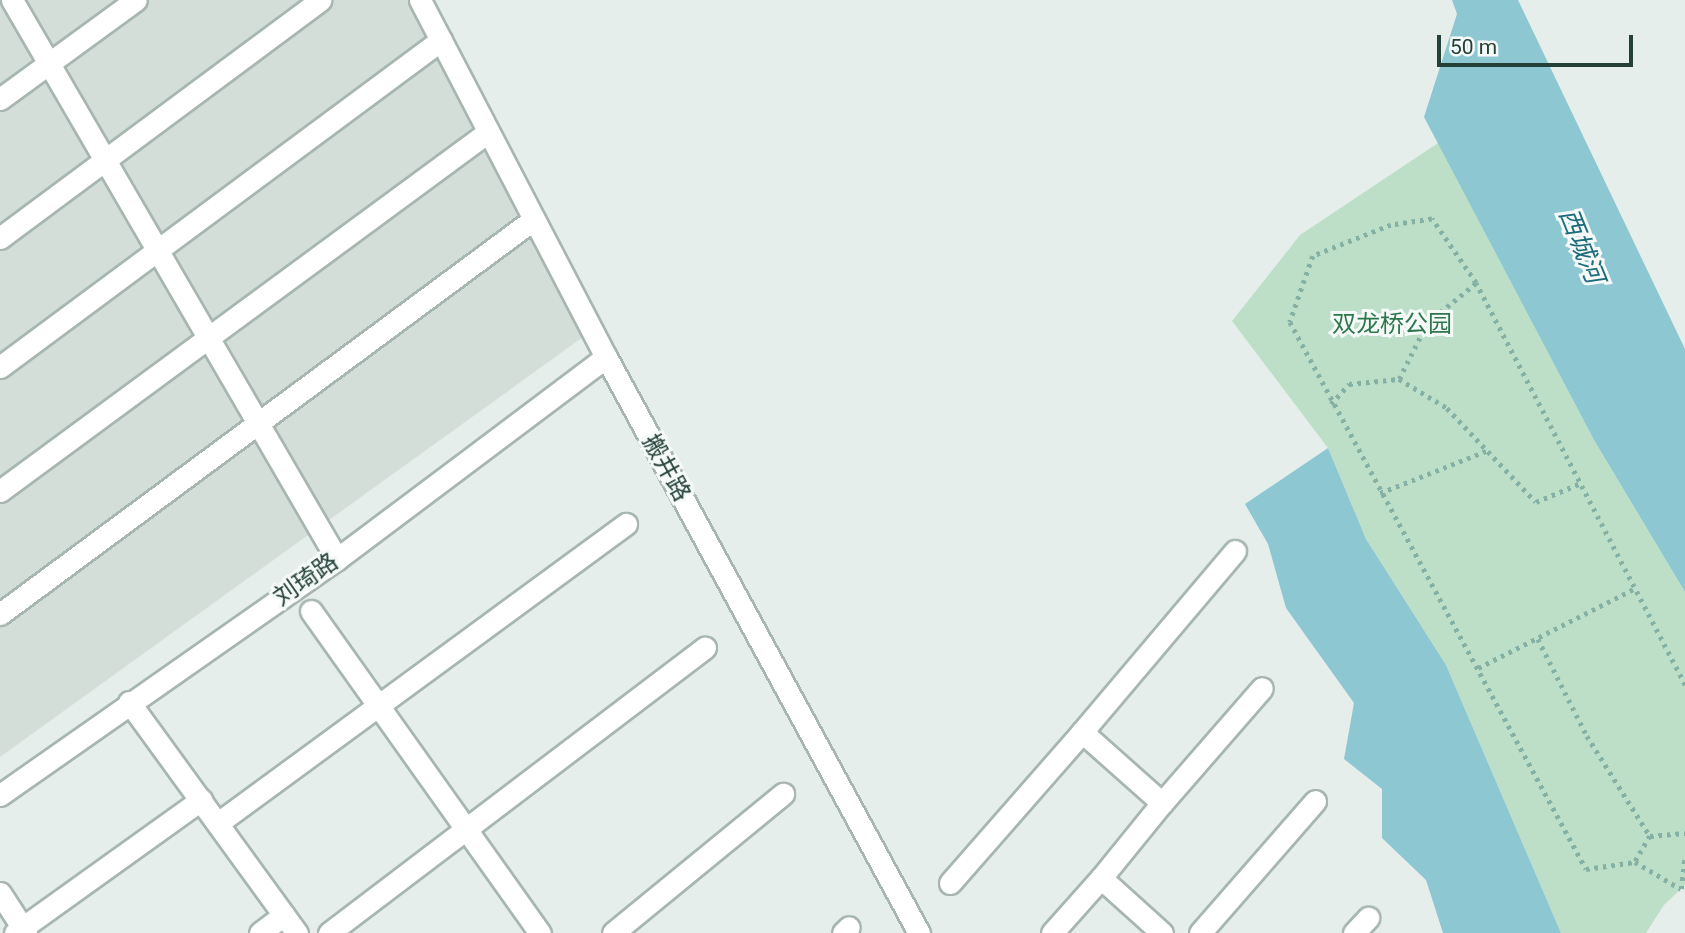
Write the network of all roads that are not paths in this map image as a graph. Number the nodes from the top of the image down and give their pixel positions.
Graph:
1 (12, 0) edge
2 (136, 0) edge
3 (320, 0) edge
4 (420, 0) edge
5 (441, 40) junction
6 (48, 64) junction
7 (0, 99) edge
8 (488, 132) junction
9 (105, 160) junction
10 (534, 219) junction
11 (0, 238) edge
12 (158, 250) junction
13 (208, 337) junction
14 (606, 357) junction
15 (0, 367) edge
16 (257, 422) junction
17 (0, 491) edge
18 (626, 524) dead end
19 (1236, 551) dead end
20 (337, 559) junction
21 (311, 611) dead end
22 (0, 614) edge
23 (705, 648) dead end
24 (1262, 688) dead end
25 (129, 702) junction
26 (379, 706) junction
27 (1082, 732) junction
28 (783, 794) dead end
29 (0, 795) edge
30 (201, 800) junction
31 (1315, 801) dead end
32 (1162, 803) junction
33 (218, 823) junction
34 (467, 831) junction
35 (1101, 878) junction
36 (950, 883) dead end
37 (0, 893) edge
38 (284, 915) junction
39 (22, 931) edge
40 (260, 933) edge
41 (297, 933) edge
42 (329, 933) edge
43 (540, 933) edge
44 (613, 933) edge
45 (919, 933) edge
46 (1052, 933) edge
47 (1162, 933) edge
48 (1200, 933) edge

1 - 6 street
2 - 6 street
3 - 9 street
4 - 5 street, 搬井路
5 - 8 street, 搬井路
5 - 12 street
6 - 7 street
6 - 9 street
8 - 10 street, 搬井路
8 - 13 street
9 - 11 street
9 - 12 street
10 - 14 street, 搬井路
10 - 16 street
12 - 13 street
12 - 15 street
13 - 16 street
13 - 17 street
14 - 20 street, 刘琦路
14 - 45 street, 搬井路
16 - 20 street
16 - 22 street
18 - 26 street
19 - 27 street
20 - 25 street, 刘琦路
21 - 26 street
23 - 34 street
24 - 32 street
25 - 29 street, 刘琦路
25 - 30 street
26 - 33 street
26 - 34 street
27 - 32 street
27 - 36 street
28 - 44 street
30 - 33 street
30 - 39 street
31 - 48 street
32 - 35 street
33 - 38 street
34 - 42 street
34 - 43 street
35 - 46 street
35 - 47 street
37 - 39 street
38 - 40 street
38 - 41 street

